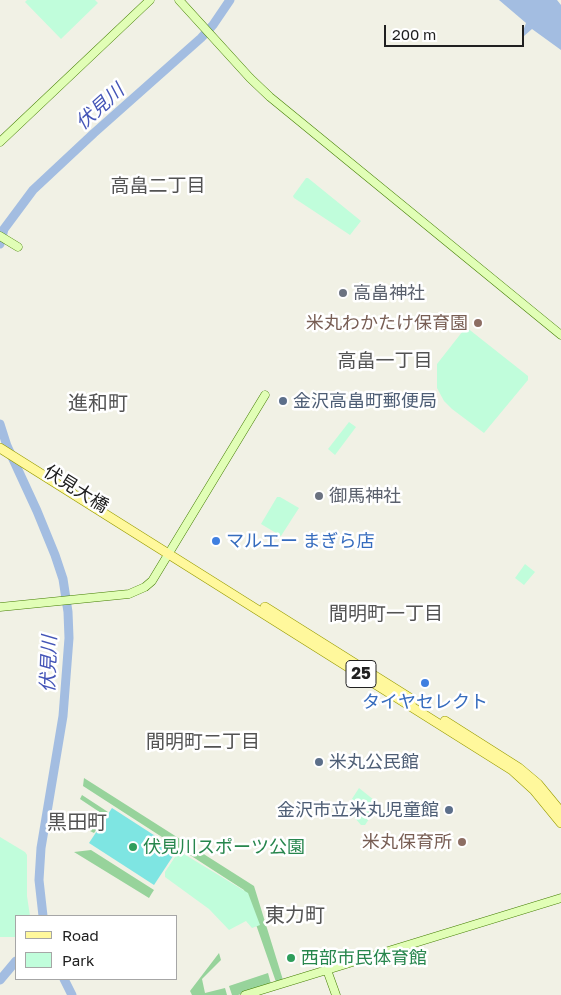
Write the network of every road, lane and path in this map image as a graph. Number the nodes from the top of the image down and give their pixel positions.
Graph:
1 (150, 0) edge
2 (179, 0) edge
3 (0, 142) edge
4 (0, 236) edge
5 (18, 247) dead end
6 (561, 335) edge
7 (265, 395) dead end
8 (0, 441) edge
9 (0, 448) edge
10 (150, 539) junction
11 (170, 551) junction
12 (0, 607) edge
13 (561, 812) edge
14 (561, 823) edge
15 (561, 898) edge
16 (327, 970) junction
17 (245, 995) edge
18 (336, 995) edge

1 - 3 street
2 - 6 street
4 - 5 street
7 - 11 street
8 - 10 main road, 伏見大橋 / 25
9 - 10 main road, 伏見大橋 / 25
10 - 11 main road, 25
11 - 12 street
11 - 13 main road, 25
11 - 14 main road, 25
15 - 16 street
16 - 17 street
16 - 18 street

